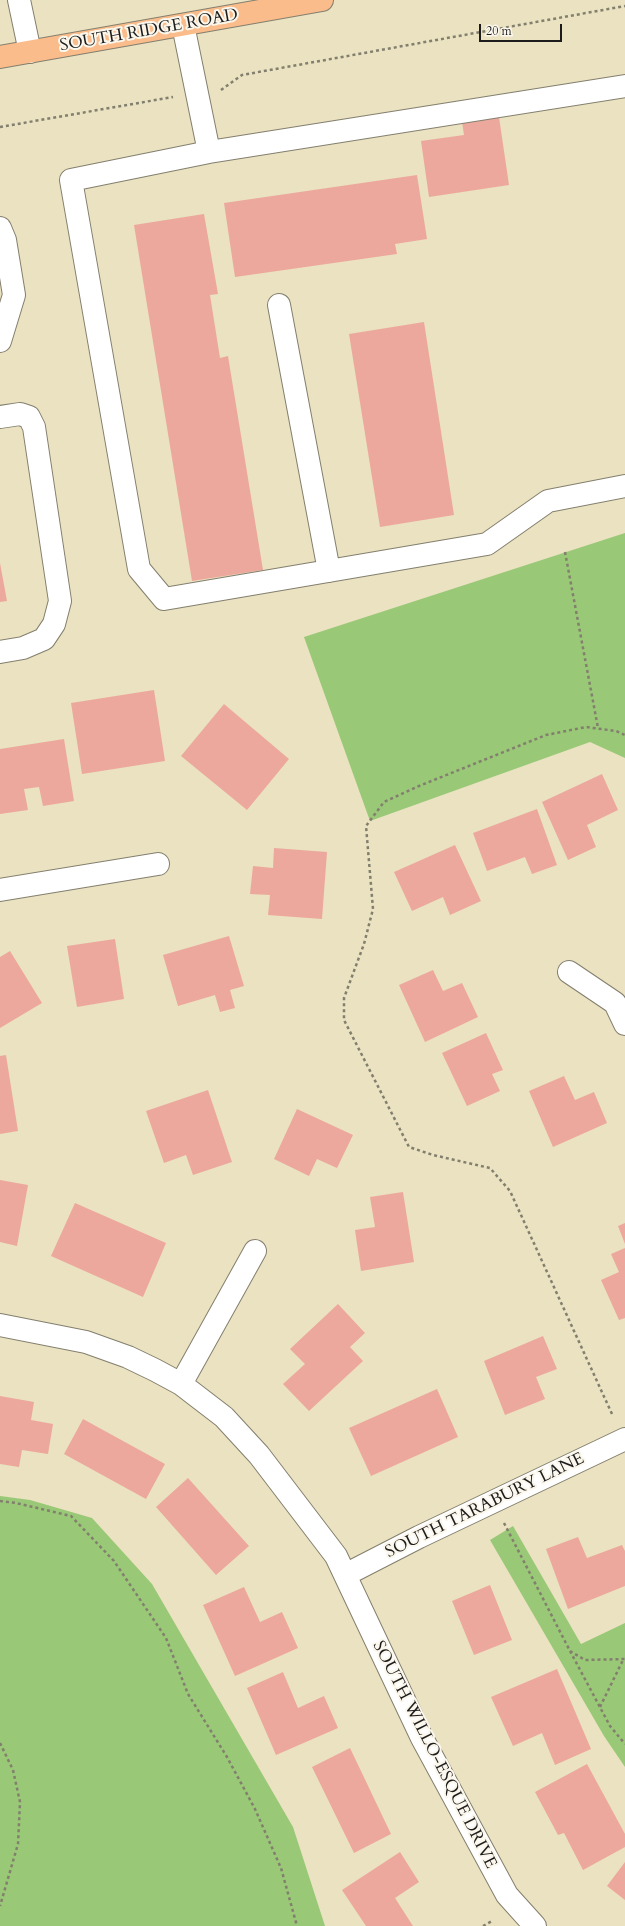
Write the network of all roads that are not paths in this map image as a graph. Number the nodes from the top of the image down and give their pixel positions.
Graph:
1 (19, 0) edge
2 (322, 0) edge
3 (183, 25) junction
4 (30, 52) junction
5 (0, 57) edge
6 (625, 86) edge
7 (209, 152) junction
8 (0, 228) edge
9 (279, 305) dead end
10 (0, 341) edge
11 (0, 417) edge
12 (625, 486) edge
13 (329, 571) junction
14 (0, 652) edge
15 (158, 864) dead end
16 (0, 890) edge
17 (569, 972) dead end
18 (625, 1024) edge
19 (256, 1251) dead end
20 (0, 1326) edge
21 (181, 1384) junction
22 (625, 1439) edge
23 (345, 1575) junction
24 (535, 1926) edge

1 - 4 street
2 - 3 main road, SOUTH RIDGE ROAD
3 - 4 main road, SOUTH RIDGE ROAD
3 - 7 street
4 - 5 main road, SOUTH RIDGE ROAD
6 - 7 street
7 - 13 street
8 - 10 street
9 - 13 street
11 - 14 street
12 - 13 street
15 - 16 street
17 - 18 street
19 - 21 street
20 - 21 street, SOUTH WILLO-ESQUE DRIVE
21 - 23 street, SOUTH WILLO-ESQUE DRIVE
22 - 23 street, SOUTH TARABURY LANE
23 - 24 street, SOUTH WILLO-ESQUE DRIVE

